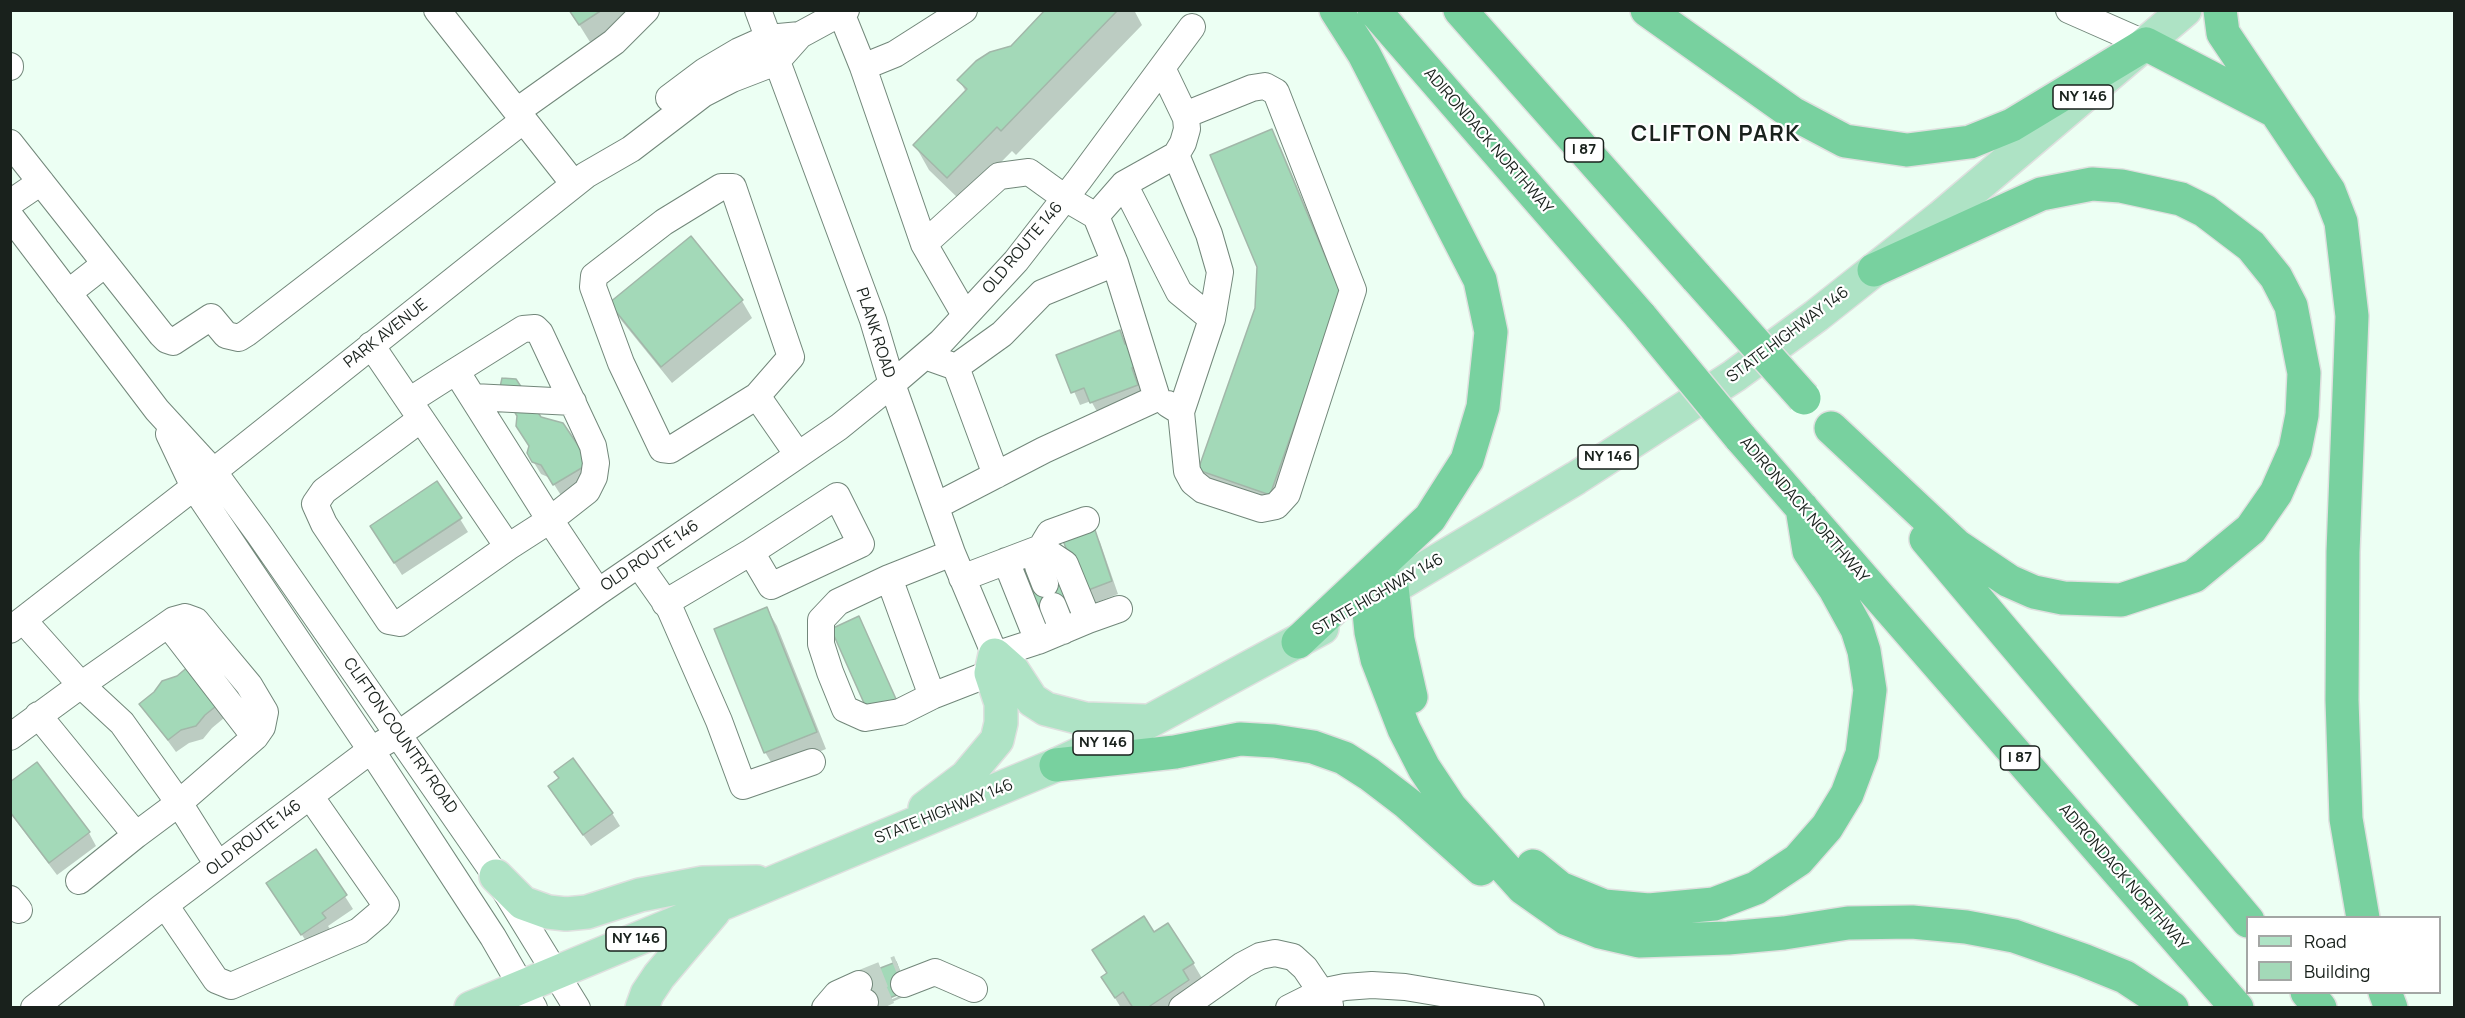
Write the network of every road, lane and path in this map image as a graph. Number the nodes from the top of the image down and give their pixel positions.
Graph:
1 (437, 10) edge
2 (646, 10) edge
3 (758, 10) edge
4 (964, 10) edge
5 (1336, 10) edge
6 (1374, 10) edge
7 (1461, 10) edge
8 (1647, 10) edge
9 (2069, 10) edge
10 (2184, 10) edge
11 (2220, 10) edge
12 (842, 11) edge
13 (1192, 27) dead end
14 (800, 35) junction
15 (768, 38) junction
16 (2146, 44) junction
17 (776, 62) junction
18 (863, 67) junction
19 (1162, 68) junction
20 (2273, 110) junction
21 (1185, 115) junction
22 (521, 116) junction
23 (10, 143) edge
24 (1176, 156) junction
25 (580, 180) junction
26 (40, 182) junction
27 (1125, 184) junction
28 (1065, 198) junction
29 (10, 203) edge
30 (10, 216) edge
31 (1096, 216) junction
32 (924, 244) junction
33 (1115, 263) junction
34 (105, 264) junction
35 (1874, 270) junction
36 (68, 293) junction
37 (965, 315) junction
38 (1212, 320) junction
39 (371, 345) junction
40 (925, 356) junction
41 (956, 367) junction
42 (456, 371) junction
43 (892, 384) junction
44 (757, 396) junction
45 (473, 397) junction
46 (1158, 398) junction
47 (573, 402) junction
48 (157, 410) junction
49 (415, 410) junction
50 (1181, 412) junction
51 (1831, 428) junction
52 (798, 455) junction
53 (213, 471) junction
54 (996, 475) junction
55 (194, 487) junction
56 (936, 506) junction
57 (1802, 508) junction
58 (550, 520) junction
59 (1086, 520) dead end
60 (508, 547) junction
61 (1041, 548) junction
62 (751, 552) dead end
63 (952, 553) junction
64 (1006, 561) junction
65 (639, 565) junction
66 (889, 578) junction
67 (962, 578) junction
68 (598, 592) junction
69 (1380, 595) junction
70 (666, 603) junction
71 (1119, 609) dead end
72 (1088, 620) junction
73 (17, 625) edge
74 (1063, 631) junction
75 (1038, 641) junction
76 (1298, 642) junction
77 (993, 664) junction
78 (81, 685) junction
79 (932, 696) junction
80 (38, 715) junction
81 (1150, 721) junction
82 (399, 734) junction
83 (10, 737) edge
84 (371, 750) junction
85 (812, 762) dead end
86 (1056, 765) junction
87 (310, 796) junction
88 (179, 803) junction
89 (896, 832) junction
90 (136, 835) junction
91 (218, 865) junction
92 (496, 876) junction
93 (79, 881) dead end
94 (774, 882) junction
95 (165, 905) junction
96 (718, 906) junction
97 (2363, 916) edge
98 (1567, 919) junction
99 (2246, 920) edge
100 (554, 972) junction
101 (902, 976) tunnel mouth
102 (974, 989) dead end
103 (2308, 994) edge
104 (2385, 994) edge
105 (527, 997) edge
106 (860, 998) tunnel mouth
107 (1326, 1000) edge
108 (34, 1008) edge
109 (471, 1008) edge
110 (577, 1008) edge
111 (642, 1008) edge
112 (825, 1008) edge
113 (1182, 1008) edge
114 (1288, 1008) edge
115 (1531, 1008) edge
116 (2172, 1008) edge
117 (2237, 1008) edge
118 (2320, 1008) edge
119 (2391, 1008) edge

1 - 22 street
2 - 22 street
3 - 15 street, PLANK ROAD
4 - 18 street
5 - 76 highway
6 - 57 highway, ADIRONDACK NORTHWAY / I 87, bridge
7 - 51 highway, I 87, bridge
8 - 16 highway
9 - 16 street
10 - 16 main road, STATE HIGHWAY 146 / NY 146
11 - 20 highway
12 - 14 street
12 - 18 street
13 - 19 street, OLD ROUTE 146
14 - 15 street
14 - 17 street
15 - 17 street, PLANK ROAD
15 - 25 street
16 - 20 highway
16 - 35 main road, STATE HIGHWAY 146 / NY 146
17 - 25 street, PARK AVENUE
17 - 43 street, PLANK ROAD
18 - 32 street
19 - 21 street
19 - 28 street, OLD ROUTE 146
20 - 97 highway
21 - 24 street
21 - 50 street
22 - 25 street
22 - 34 street
23 - 26 street
24 - 27 street
24 - 38 street
25 - 39 street, PARK AVENUE
26 - 29 street
26 - 34 street
27 - 31 street
27 - 38 street
28 - 31 street
28 - 32 street
28 - 37 street, OLD ROUTE 146
30 - 36 street
31 - 33 street
32 - 37 street
33 - 41 street
33 - 46 street
34 - 36 street
35 - 51 highway
35 - 69 main road, STATE HIGHWAY 146 / NY 146
36 - 48 street
37 - 40 street, OLD ROUTE 146
38 - 50 street
39 - 49 street
39 - 53 street, PARK AVENUE
40 - 41 street
40 - 43 street, OLD ROUTE 146
41 - 54 street
42 - 45 street
42 - 47 street
42 - 49 street
43 - 52 street, OLD ROUTE 146
43 - 56 street, PLANK ROAD
44 - 44 street
44 - 52 street
45 - 47 street
45 - 58 street
46 - 50 street
46 - 54 street
47 - 58 street
48 - 53 street, CLIFTON COUNTRY ROAD
48 - 55 street, CLIFTON COUNTRY ROAD
49 - 60 street
49 - 60 street
51 - 99 highway, I 87
52 - 65 street, OLD ROUTE 146
53 - 55 street, PARK AVENUE
53 - 82 street, CLIFTON COUNTRY ROAD
54 - 56 street
55 - 73 street, PARK AVENUE
55 - 84 street, CLIFTON COUNTRY ROAD
56 - 63 street, PLANK ROAD
57 - 69 highway
57 - 117 highway, ADIRONDACK NORTHWAY / I 87
58 - 60 street
58 - 68 street
59 - 61 street
61 - 64 street
61 - 72 street
61 - 74 street
62 - 70 street
63 - 66 street
63 - 67 street, PLANK ROAD
64 - 67 street
64 - 75 street
65 - 68 street, OLD ROUTE 146
65 - 70 street
66 - 79 street
66 - 79 street
67 - 77 street, PLANK ROAD
68 - 82 street, OLD ROUTE 146
69 - 76 main road, STATE HIGHWAY 146 / NY 146
69 - 98 highway
70 - 85 street
71 - 72 street
72 - 74 street
73 - 78 street
74 - 75 street
75 - 77 street
76 - 81 main road, STATE HIGHWAY 146 / NY 146
77 - 79 street
77 - 81 main road
77 - 89 main road
78 - 80 street
78 - 88 street
78 - 88 street
80 - 83 street
80 - 90 street
81 - 86 main road, STATE HIGHWAY 146 / NY 146
82 - 84 street, OLD ROUTE 146
82 - 92 street, CLIFTON COUNTRY ROAD
84 - 87 street, OLD ROUTE 146
84 - 105 street, CLIFTON COUNTRY ROAD
86 - 89 main road, STATE HIGHWAY 146 / NY 146
86 - 98 highway
87 - 91 street, OLD ROUTE 146
87 - 95 street
88 - 90 street
88 - 91 street
89 - 94 main road, STATE HIGHWAY 146 / NY 146
90 - 93 street
91 - 95 street, OLD ROUTE 146
92 - 94 main road
92 - 100 street, CLIFTON COUNTRY ROAD
94 - 96 main road, STATE HIGHWAY 146 / NY 146
95 - 108 street, OLD ROUTE 146
96 - 100 main road, STATE HIGHWAY 146 / NY 146
96 - 111 main road
98 - 116 highway
100 - 105 main road, STATE HIGHWAY 146 / NY 146
100 - 110 street, CLIFTON COUNTRY ROAD
101 - 102 street
103 - 118 highway
104 - 119 highway
105 - 109 main road, STATE HIGHWAY 146 / NY 146
106 - 112 street
107 - 113 street
107 - 114 street
107 - 115 street

